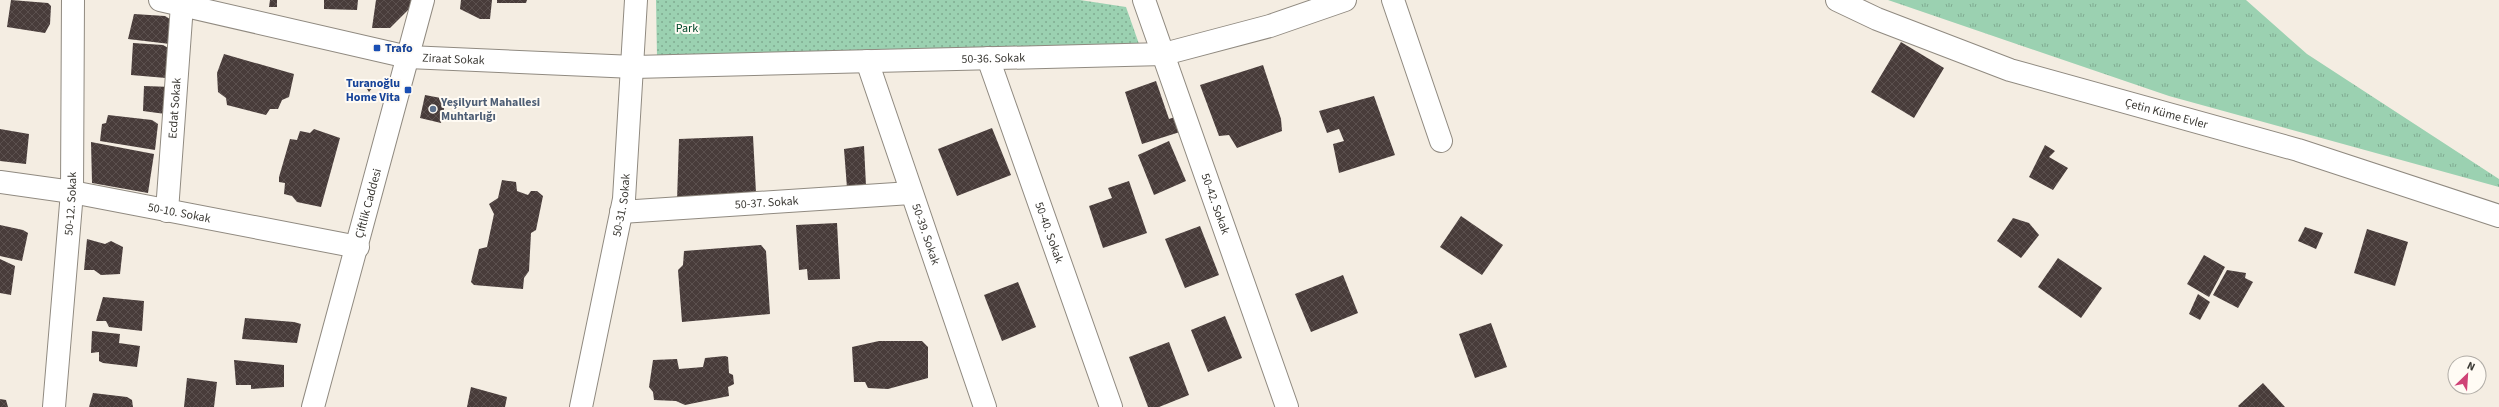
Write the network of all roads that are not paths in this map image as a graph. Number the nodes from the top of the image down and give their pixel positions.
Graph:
1 (73, 0) edge
2 (160, 0) edge
3 (423, 0) edge
4 (636, 0) edge
5 (1144, 0) edge
6 (1345, 0) edge
7 (1393, 0) edge
8 (1837, 0) edge
9 (182, 5) junction
10 (242, 9) edge
11 (1164, 54) junction
12 (408, 57) junction
13 (988, 58) junction
14 (867, 61) junction
15 (634, 67) junction
16 (1441, 141) dead end
17 (0, 182) edge
18 (72, 192) junction
19 (911, 193) junction
20 (168, 211) junction
21 (621, 212) junction
22 (2499, 216) edge
23 (358, 247) junction
24 (54, 407) edge
25 (313, 407) edge
26 (582, 407) edge
27 (985, 407) edge
28 (1111, 407) edge
29 (1287, 407) edge

1 - 18 street, 50-12. Sokak
2 - 9 street, Ziraat Sokak
3 - 12 street, Çiftlik Caddesi
4 - 15 street, 50-31. Sokak
5 - 11 street, 50-42. Sokak
6 - 11 street, 50-36. Sokak
7 - 16 street
8 - 22 street, Çetin Küme Evler
9 - 10 street, Ziraat Sokak
9 - 20 street, Ecdat Sokak
10 - 12 street, Ziraat Sokak
11 - 13 street, 50-36. Sokak
11 - 29 street, 50-42. Sokak
12 - 15 street, Ziraat Sokak
12 - 23 street, Çiftlik Caddesi
13 - 14 street, 50-36. Sokak
13 - 28 street, 50-40. Sokak
14 - 15 street, 50-36. Sokak
14 - 19 street, 50-39. Sokak
15 - 21 street, 50-31. Sokak
17 - 18 street, 50-10. Sokak
18 - 20 street, 50-10. Sokak
18 - 24 street, 50-12. Sokak
19 - 21 street, 50-37. Sokak
19 - 27 street, 50-39. Sokak
20 - 23 street, 50-10. Sokak
21 - 26 street, 50-31. Sokak
23 - 25 street, Çiftlik Caddesi

